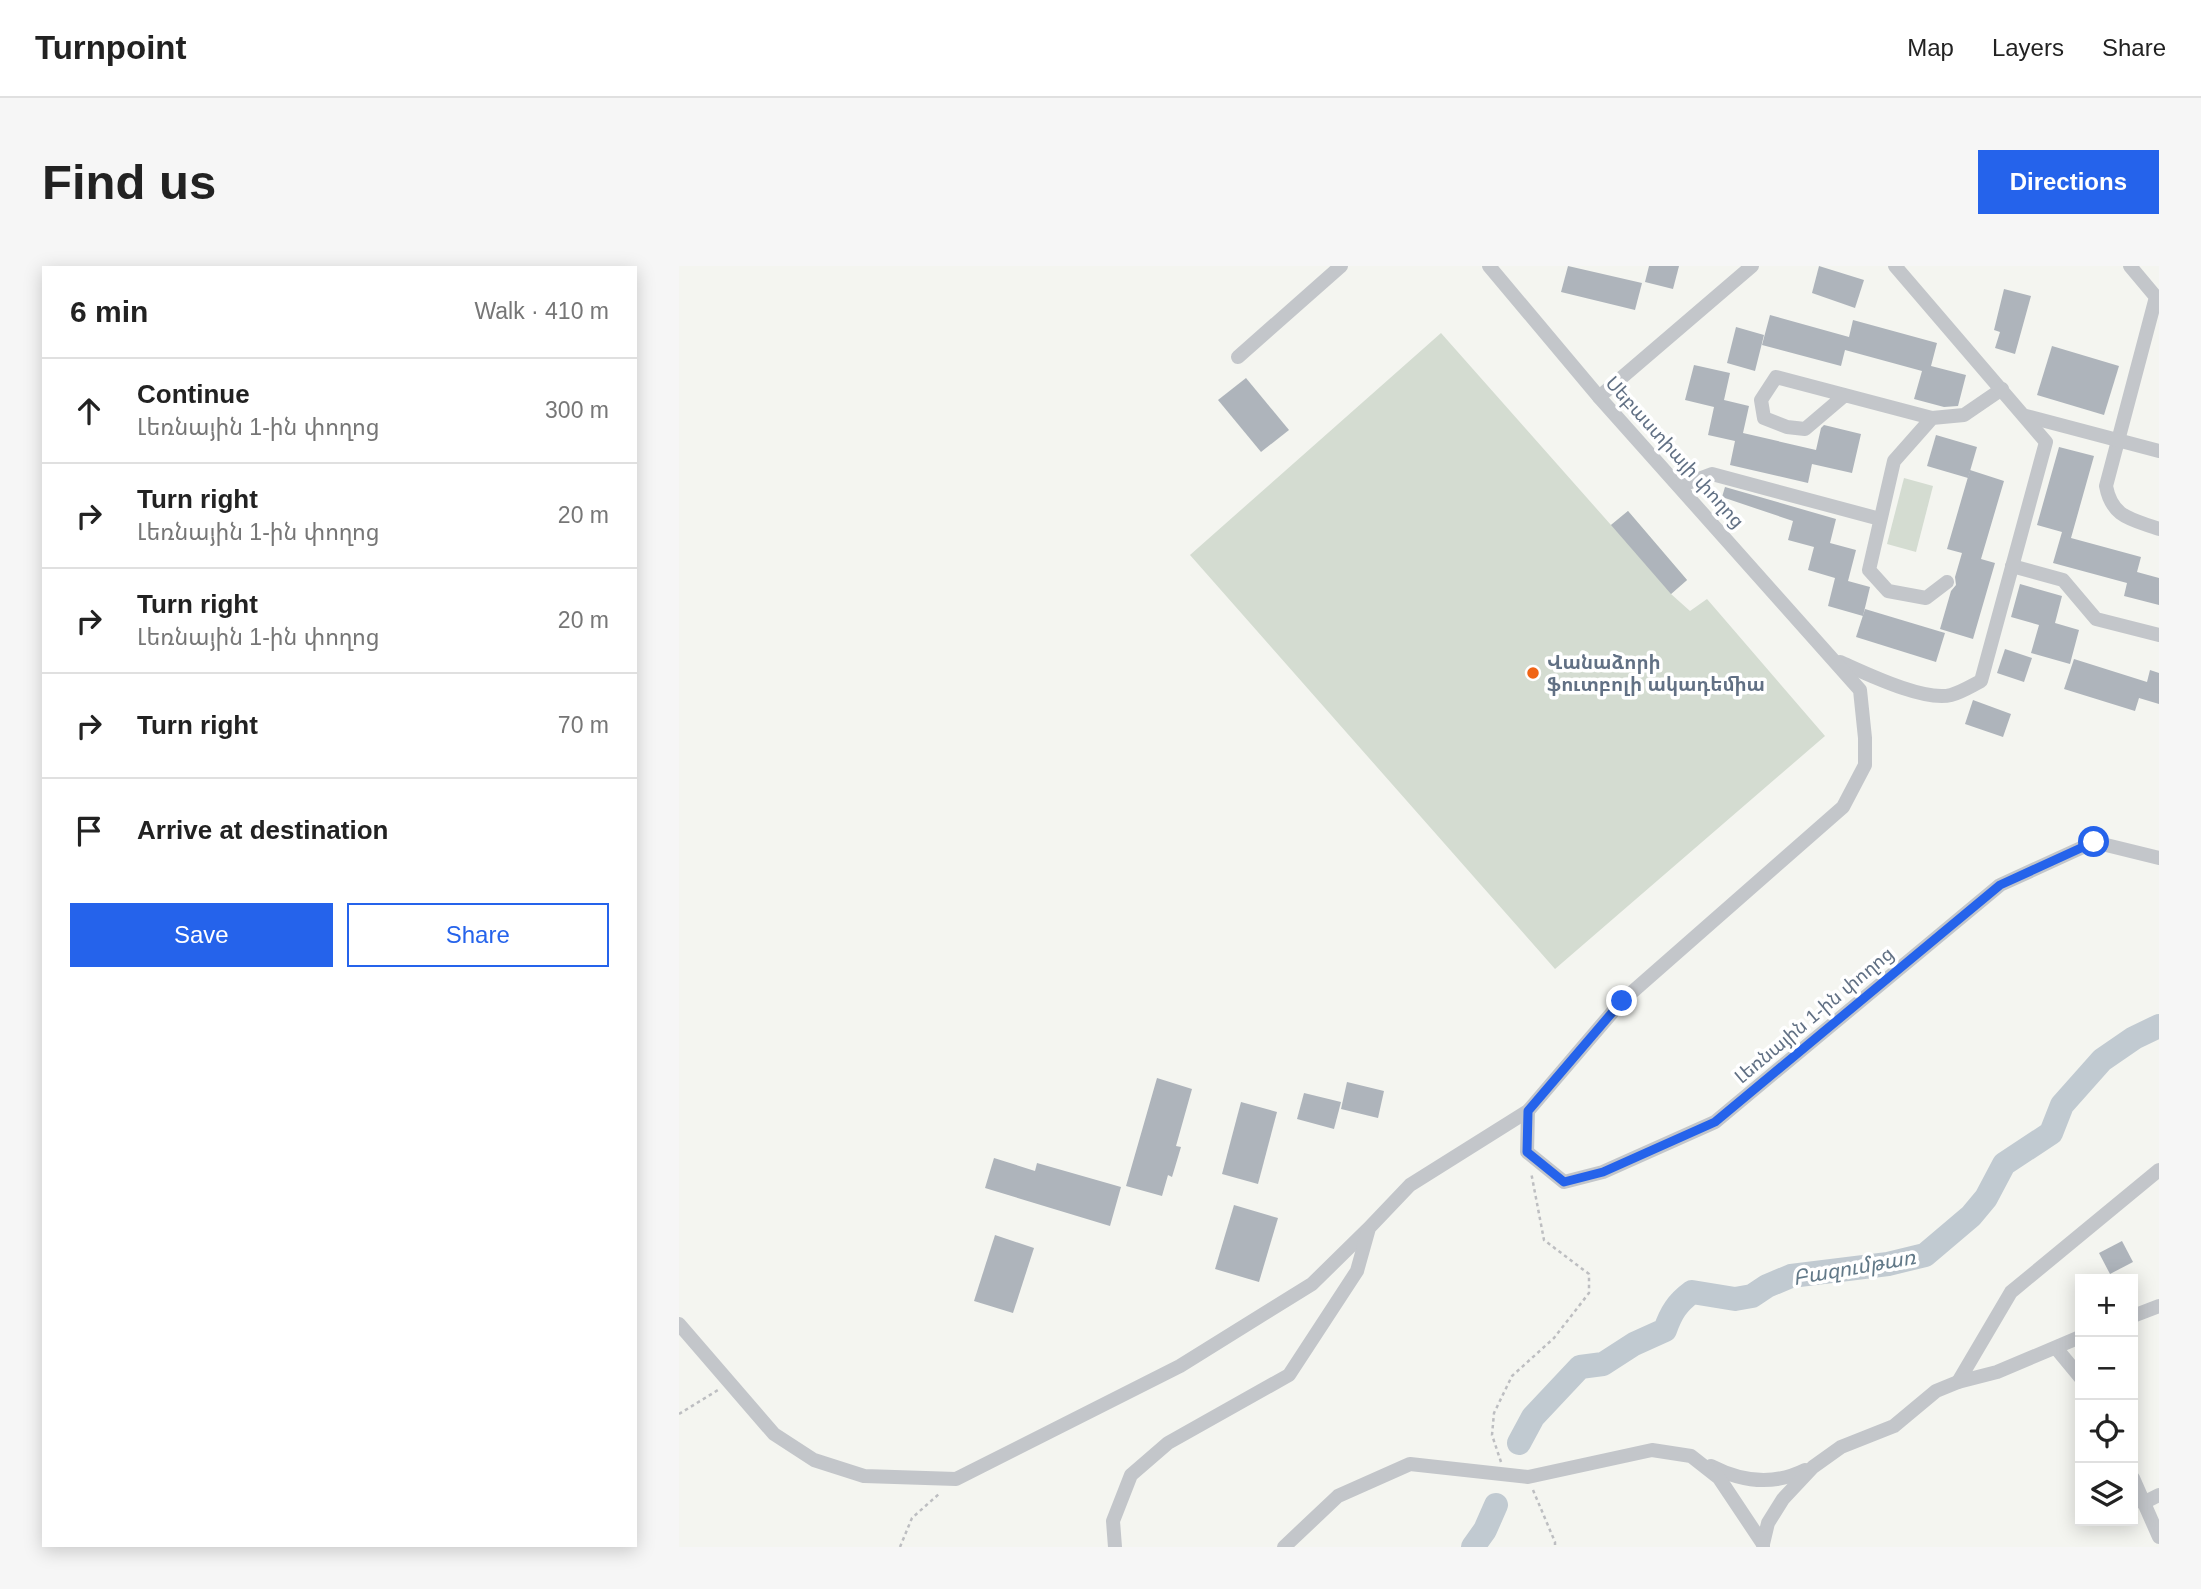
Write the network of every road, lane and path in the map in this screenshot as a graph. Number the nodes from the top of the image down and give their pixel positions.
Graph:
1 (1342, 266) edge
2 (1489, 266) edge
3 (1752, 266) edge
4 (1895, 266) edge
5 (2130, 266) edge
6 (2158, 297) edge
7 (1238, 357) dead end
8 (2002, 389) junction
9 (1845, 395) junction
10 (1599, 397) junction
11 (2026, 416) junction
12 (1932, 418) junction
13 (2119, 441) junction
14 (2159, 451) edge
15 (1680, 486) junction
16 (1880, 519) junction
17 (2159, 529) edge
18 (2012, 566) junction
19 (1947, 582) dead end
20 (2159, 635) edge
21 (1836, 660) junction
22 (2159, 858) edge
23 (1528, 1111) junction
24 (1527, 1152) junction
25 (2159, 1170) edge
26 (1369, 1228) junction
27 (2159, 1306) edge
28 (2138, 1314) edge
29 (679, 1324) edge
30 (2075, 1339) edge
31 (2056, 1348) junction
32 (2075, 1371) edge
33 (1958, 1382) junction
34 (730, 1383) junction
35 (679, 1414) edge
36 (1691, 1456) junction
37 (1812, 1466) junction
38 (1501, 1474) junction
39 (1528, 1477) junction
40 (955, 1479) junction
41 (2138, 1490) edge
42 (2159, 1494) edge
43 (2143, 1503) junction
44 (2159, 1537) edge
45 (1763, 1545) edge
46 (900, 1547) edge
47 (1115, 1547) edge
48 (1284, 1547) edge
49 (1555, 1547) edge

1 - 7 street
2 - 10 street, Սեբաստիայի փողոց
3 - 10 street
4 - 8 street
5 - 6 street
6 - 13 street
8 - 11 street
8 - 12 street
9 - 9 street
9 - 12 street
10 - 15 street, Սեբաստիայի փողոց
11 - 13 street
11 - 18 street
12 - 16 street
13 - 14 street
13 - 17 street
15 - 16 street
15 - 21 street, Սեբաստիայի փողոց
16 - 19 street
18 - 20 street
18 - 21 street
21 - 23 street, Սեբաստիայի փողոց
22 - 24 street, Լեռնային 1-ին փողոց
23 - 24 street
23 - 26 street, Սեբաստիայի փողոց
24 - 38 path
25 - 33 street
26 - 40 street, Սեբաստիայի փողոց
26 - 47 street
27 - 28 street
29 - 34 street
30 - 31 street
31 - 32 street
31 - 33 street
33 - 37 street
34 - 35 path
34 - 40 street
36 - 37 street
36 - 39 street
36 - 45 street
37 - 45 street
38 - 39 street
38 - 48 street
39 - 49 path
40 - 46 path
41 - 43 street
42 - 43 street
43 - 44 street

